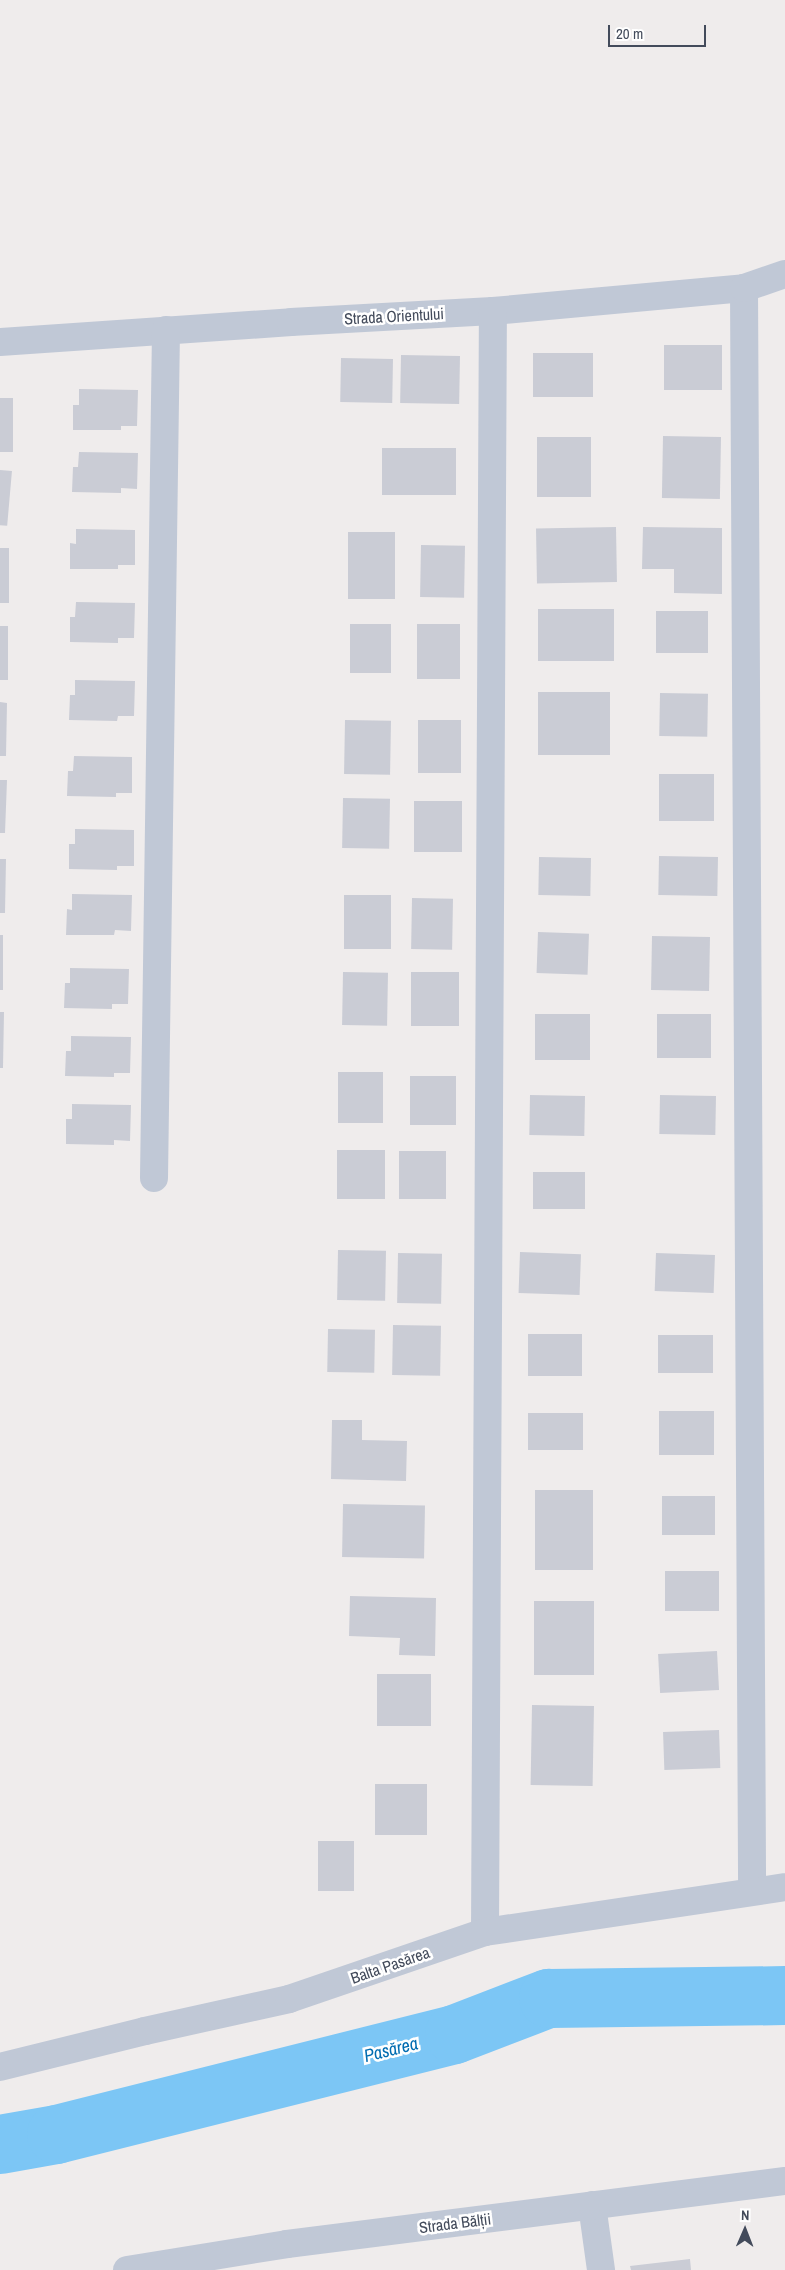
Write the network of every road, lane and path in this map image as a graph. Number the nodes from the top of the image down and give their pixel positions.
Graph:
1 (785, 274) edge
2 (744, 288) junction
3 (493, 311) junction
4 (166, 330) junction
5 (0, 342) edge
6 (154, 1178) dead end
7 (785, 1887) edge
8 (752, 1891) junction
9 (485, 1932) junction
10 (0, 2067) edge
11 (785, 2181) edge
12 (592, 2206) junction
13 (127, 2270) edge
14 (601, 2270) edge

1 - 2 street, Strada Orientului
2 - 3 street, Strada Orientului
2 - 8 street
3 - 4 street, Strada Orientului
3 - 9 street
4 - 5 street, Strada Orientului
4 - 6 street
7 - 8 street, Balta Pasărea
8 - 9 street, Balta Pasărea
9 - 10 street, Balta Pasărea
11 - 12 street, Strada Bălții
12 - 13 street, Strada Bălții
12 - 14 street

